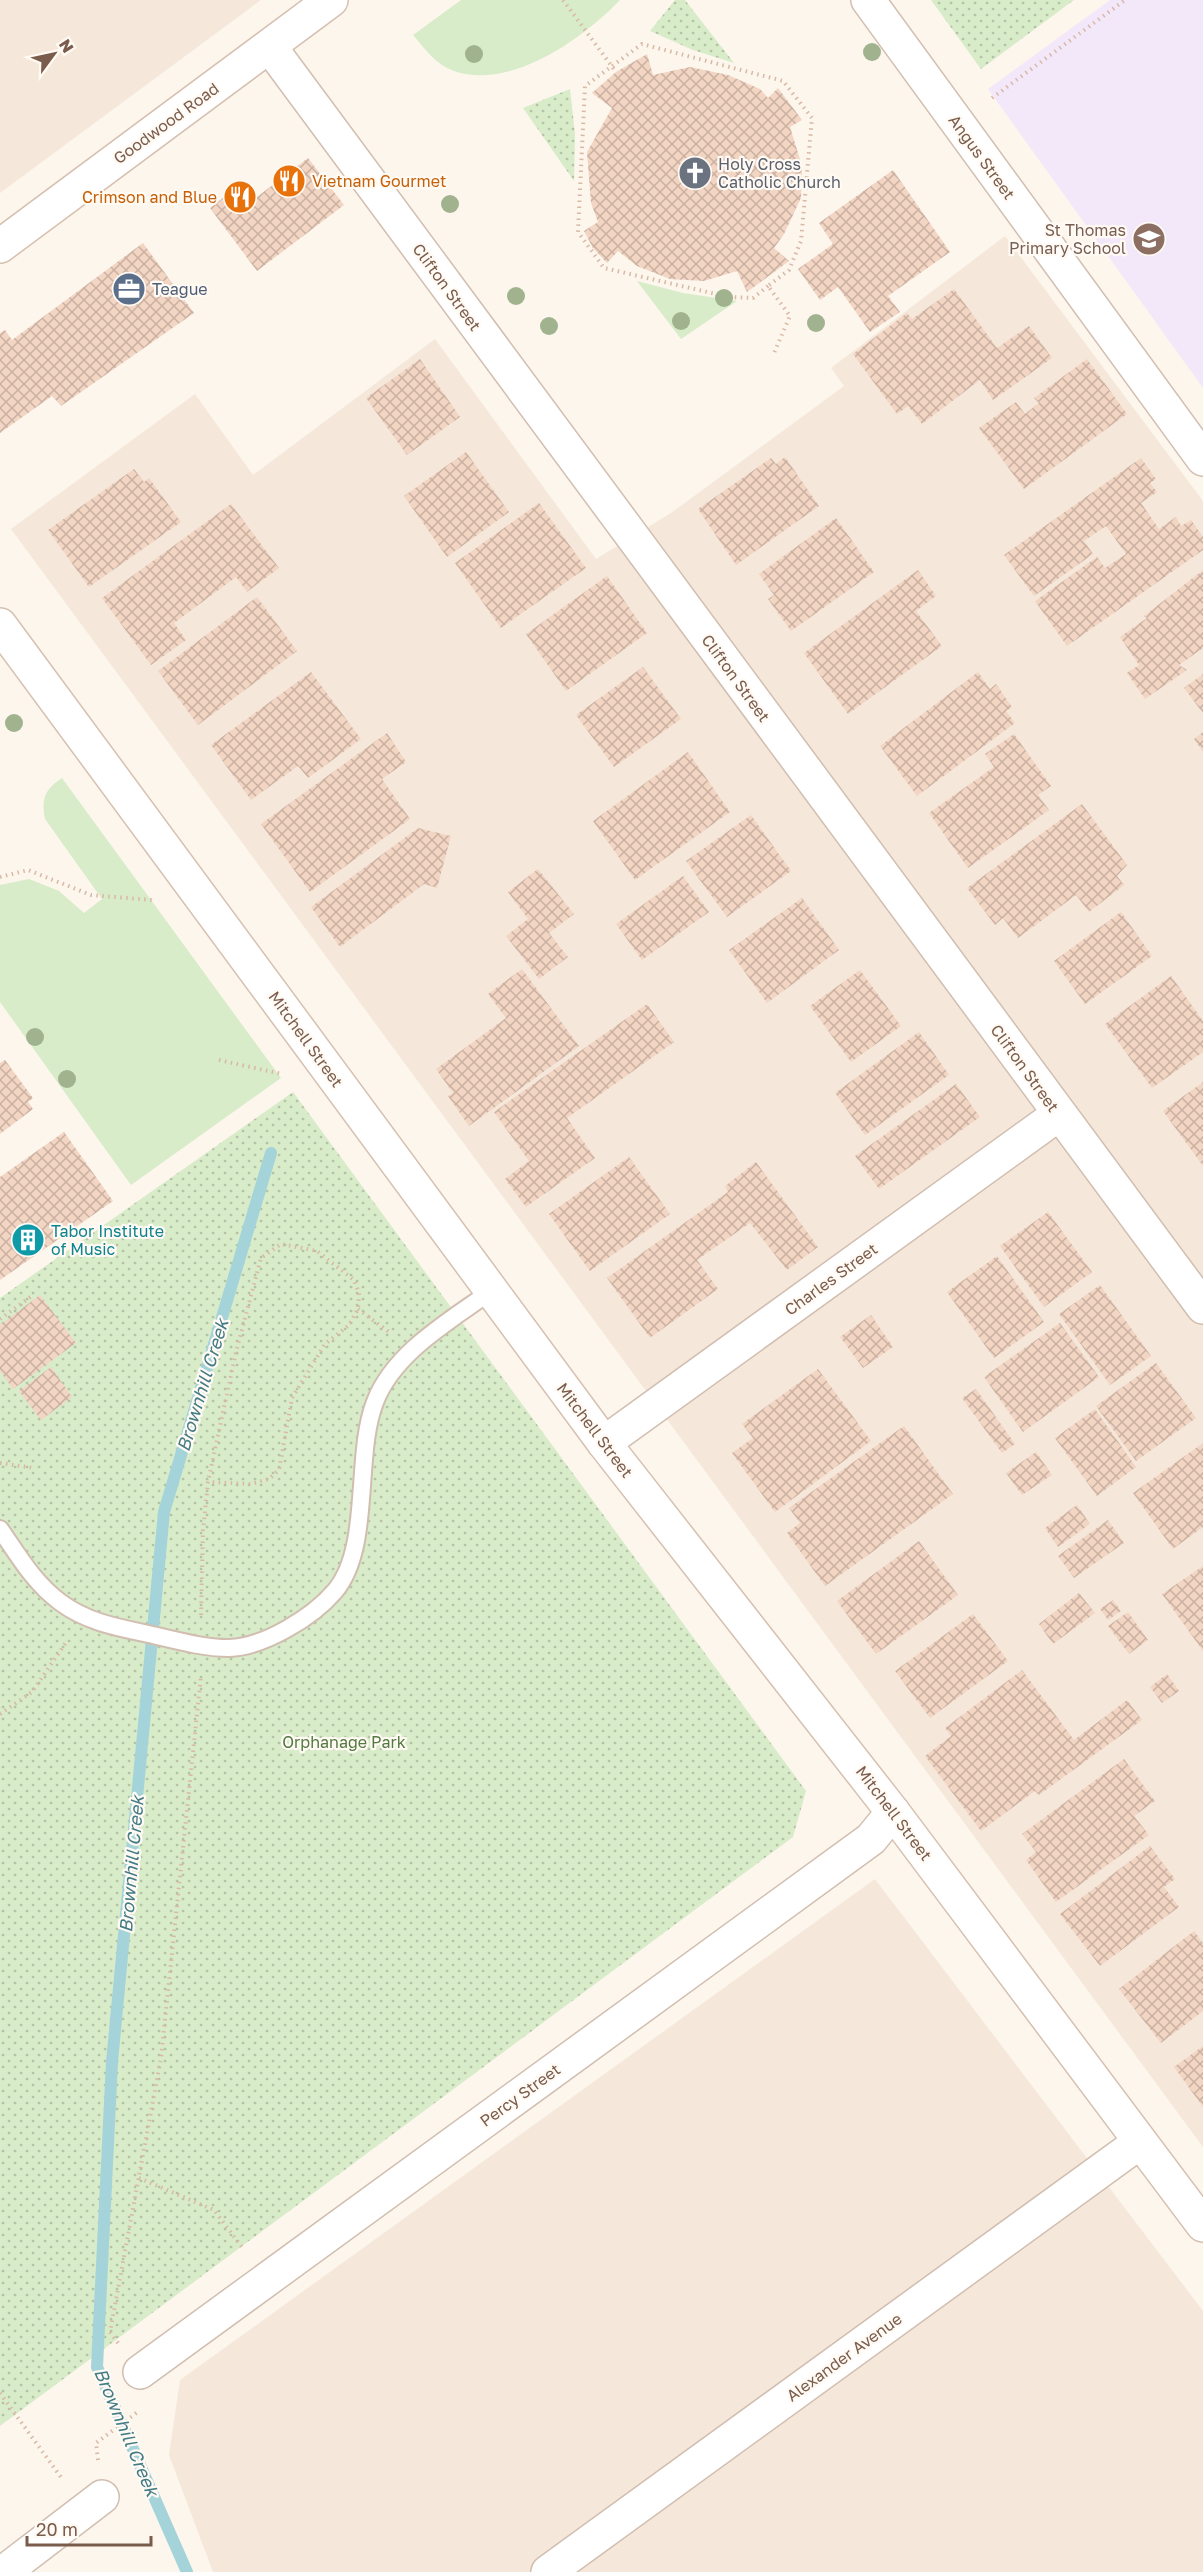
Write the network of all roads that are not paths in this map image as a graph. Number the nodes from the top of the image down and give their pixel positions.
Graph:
1 (331, 0) edge
2 (868, 0) edge
3 (270, 47) junction
4 (0, 246) edge
5 (1203, 459) edge
6 (0, 625) edge
7 (1059, 1114) junction
8 (491, 1290) junction
9 (1203, 1307) edge
10 (604, 1443) junction
11 (0, 1529) edge
12 (893, 1812) junction
13 (1140, 2142) junction
14 (1203, 2224) edge
15 (140, 2372) dead end
16 (94, 2503) road end
17 (4, 2572) edge
18 (548, 2572) edge

1 - 3 street, Goodwood Road
2 - 5 street, Angus Street
3 - 4 street, Goodwood Road
3 - 7 street, Clifton Street
6 - 8 street, Mitchell Street
7 - 9 street, Clifton Street
7 - 10 street, Charles Street
8 - 10 street, Mitchell Street
8 - 11 lane
10 - 12 street, Mitchell Street
12 - 13 street, Mitchell Street
12 - 15 street, Percy Street
13 - 14 street, Mitchell Street
13 - 18 street, Alexander Avenue
16 - 17 street

